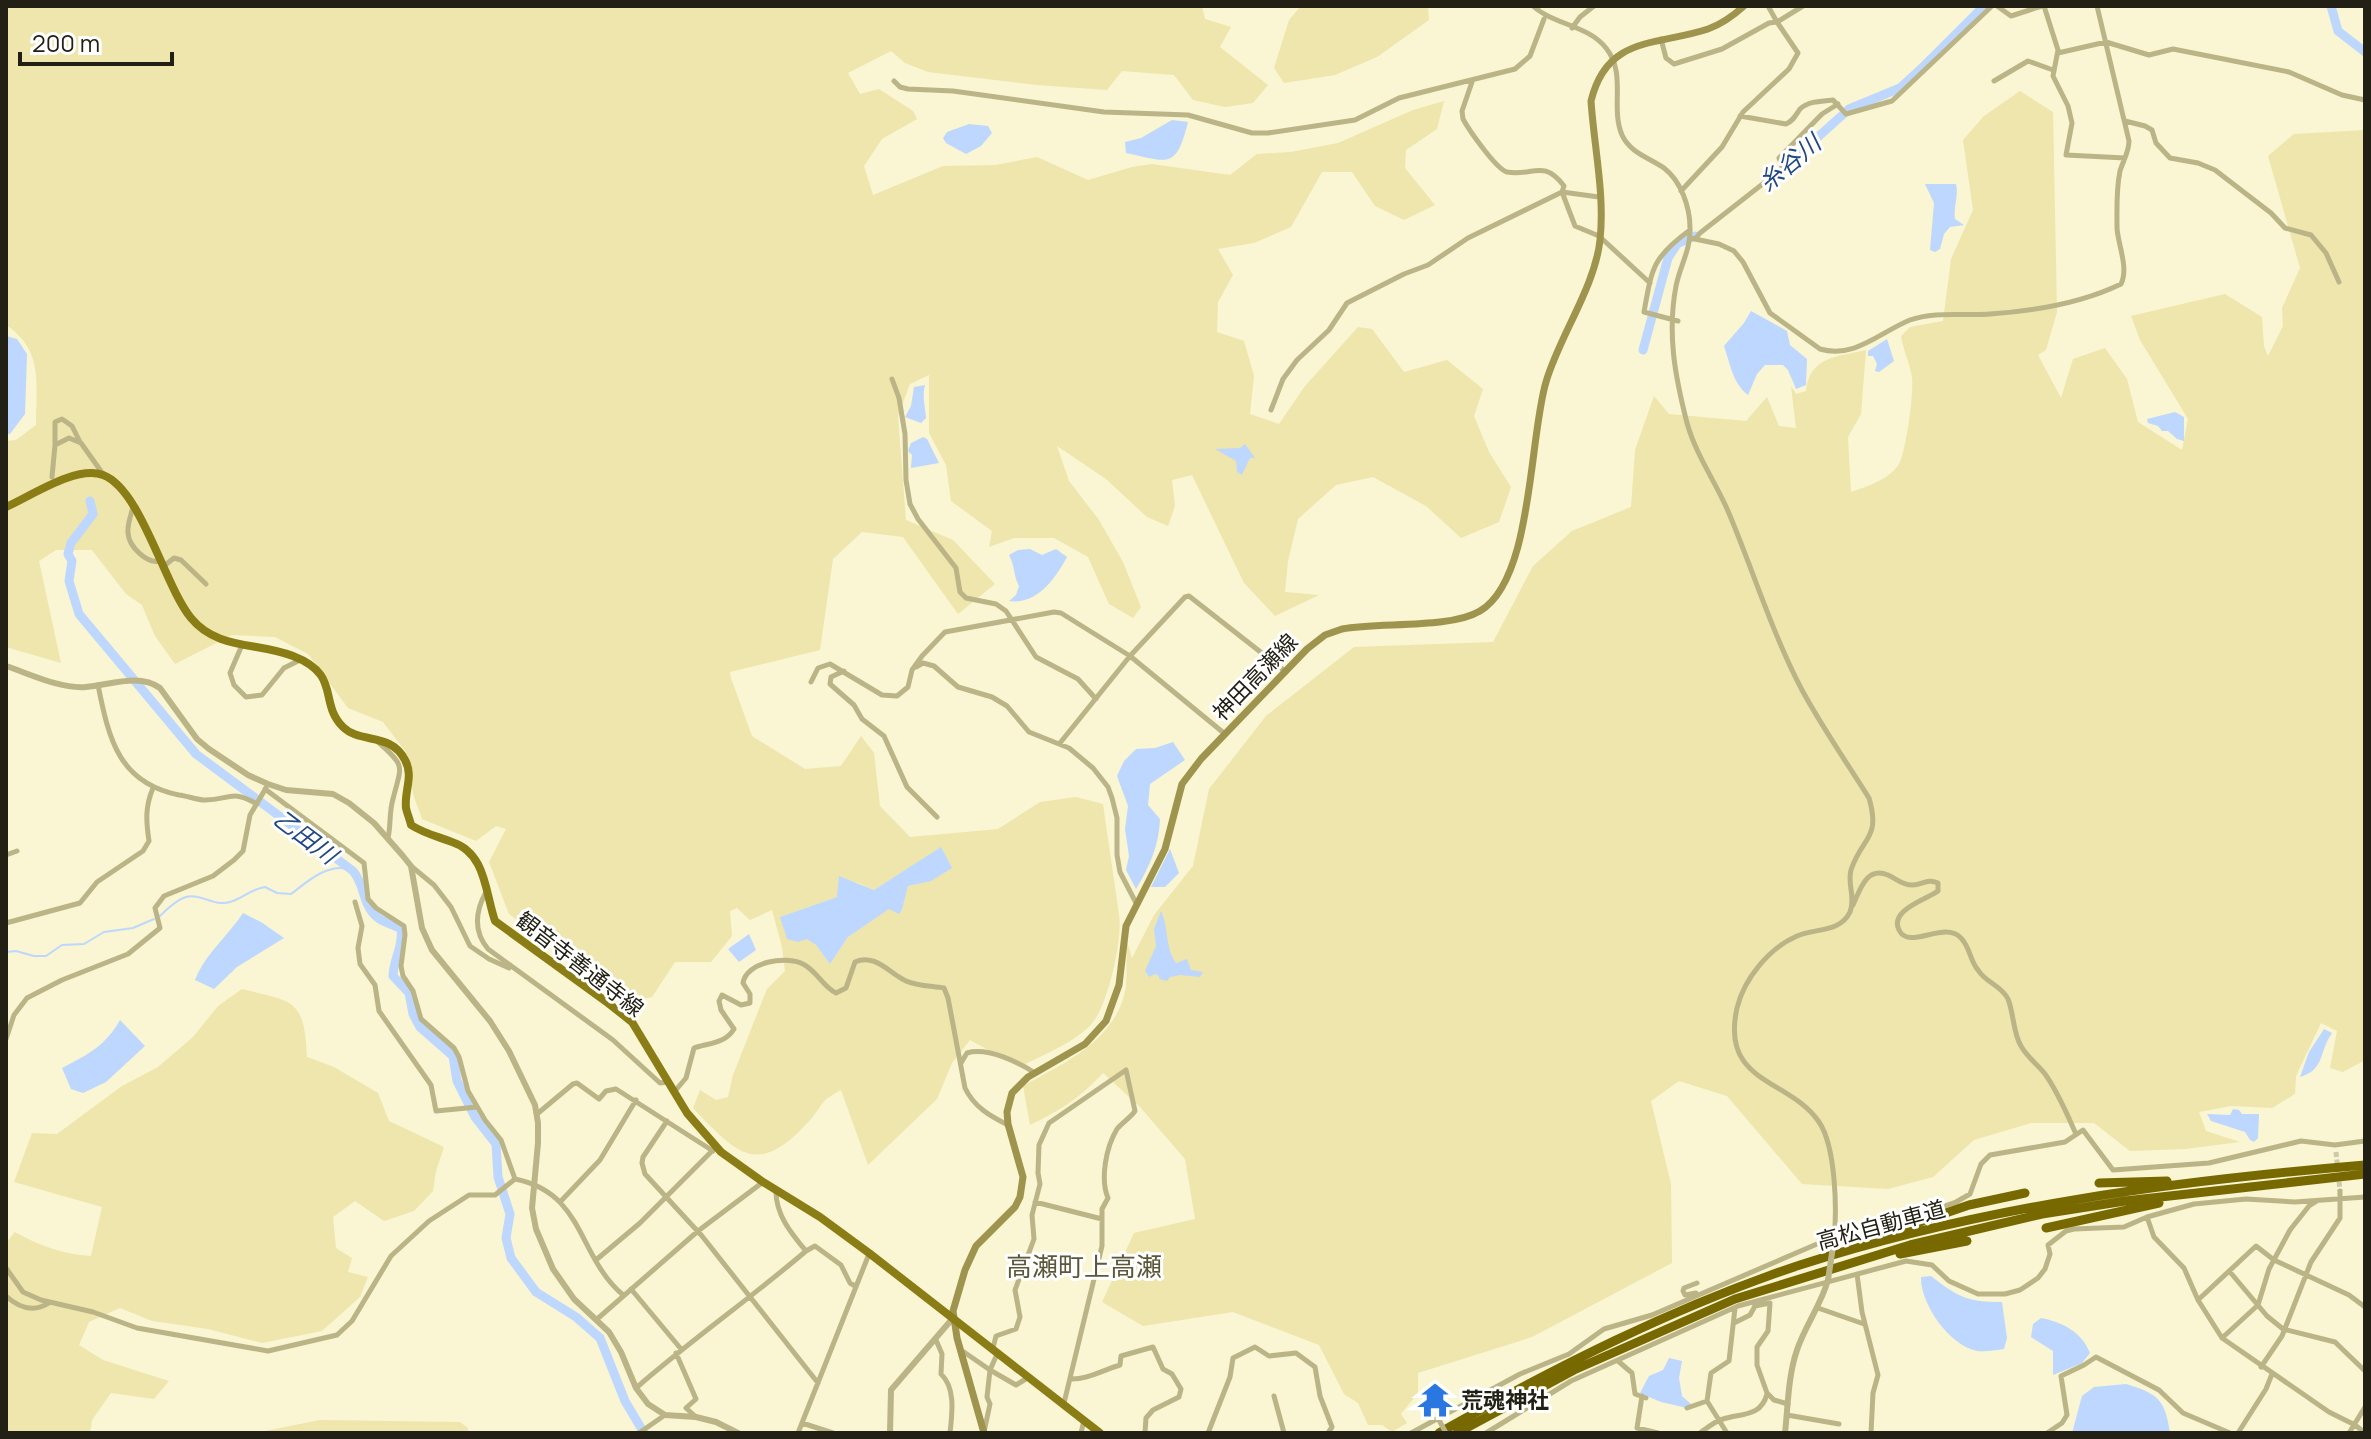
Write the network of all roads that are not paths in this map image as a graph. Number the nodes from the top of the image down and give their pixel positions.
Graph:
1 (1533, 6) edge
2 (1594, 6) edge
3 (1744, 6) edge
4 (1768, 6) edge
5 (1803, 6) edge
6 (1995, 6) edge
7 (2043, 6) edge
8 (2097, 6) edge
9 (1544, 19) dead end
10 (1777, 22) junction
11 (1573, 28) junction
12 (1660, 38) junction
13 (2106, 42) junction
14 (2058, 53) junction
15 (1613, 60) junction
16 (2053, 70) junction
17 (894, 81) dead end
18 (1472, 81) junction
19 (1994, 81) dead end
20 (2365, 100) edge
21 (1842, 108) junction
22 (1740, 116) junction
23 (2124, 121) junction
24 (2125, 158) junction
25 (1681, 191) junction
26 (1562, 192) junction
27 (1599, 197) junction
28 (1690, 230) junction
29 (1600, 238) junction
30 (1692, 239) junction
31 (2339, 282) dead end
32 (1650, 283) junction
33 (1675, 320) junction
34 (892, 379) dead end
35 (1271, 410) dead end
36 (81, 443) junction
37 (55, 445) junction
38 (103, 475) junction
39 (52, 477) dead end
40 (134, 506) junction
41 (6, 507) edge
42 (162, 564) junction
43 (206, 584) dead end
44 (1013, 618) junction
45 (242, 645) junction
46 (1130, 656) junction
47 (301, 659) junction
48 (6, 666) edge
49 (912, 670) junction
50 (844, 671) junction
51 (1286, 672) junction
52 (811, 682) dead end
53 (98, 685) junction
54 (1096, 699) junction
55 (1225, 734) junction
56 (373, 738) junction
57 (1060, 743) junction
58 (266, 787) junction
59 (153, 788) junction
60 (257, 804) junction
61 (937, 817) dead end
62 (388, 838) junction
63 (17, 851) dead end
64 (6, 855) edge
65 (411, 866) junction
66 (486, 891) junction
67 (355, 902) dead end
68 (1136, 903) junction
69 (1851, 910) junction
70 (6, 923) edge
71 (517, 971) junction
72 (6, 1039) edge
73 (961, 1064) junction
74 (1035, 1073) junction
75 (668, 1082) junction
76 (674, 1092) junction
77 (636, 1100) junction
78 (477, 1107) junction
79 (537, 1114) junction
80 (667, 1121) junction
81 (1008, 1126) junction
82 (2076, 1134) junction
83 (2365, 1141) edge
84 (715, 1149) junction
85 (2365, 1165) edge
86 (2365, 1174) edge
87 (515, 1179) junction
88 (2200, 1181) junction
89 (763, 1182) junction
90 (2099, 1183) dead end
91 (532, 1185) junction
92 (2249, 1186) junction
93 (776, 1188) junction
94 (2340, 1191) tunnel mouth
95 (2025, 1193) dead end
96 (2365, 1197) edge
97 (667, 1198) junction
98 (2341, 1200) junction
99 (561, 1201) junction
100 (2318, 1201) junction
101 (1035, 1202) junction
102 (2147, 1217) junction
103 (1102, 1219) junction
104 (2046, 1228) dead end
105 (698, 1231) junction
106 (1834, 1239) junction
107 (1967, 1241) dead end
108 (806, 1251) junction
109 (869, 1253) junction
110 (596, 1260) junction
111 (2274, 1260) junction
112 (1856, 1262) junction
113 (6, 1268) edge
114 (2230, 1272) junction
115 (1857, 1274) junction
116 (2305, 1274) junction
117 (1767, 1277) junction
118 (1828, 1282) junction
119 (1697, 1283) dead end
120 (855, 1286) junction
121 (631, 1289) junction
122 (1703, 1293) junction
123 (623, 1295) junction
124 (6, 1296) edge
125 (751, 1298) junction
126 (2198, 1300) junction
127 (50, 1302) junction
128 (1754, 1304) junction
129 (2258, 1305) junction
130 (2365, 1307) edge
131 (1735, 1308) junction
132 (1818, 1308) junction
133 (953, 1318) junction
134 (596, 1320) junction
135 (1734, 1323) junction
136 (1865, 1324) junction
137 (2283, 1329) junction
138 (2222, 1338) junction
139 (936, 1340) junction
140 (960, 1349) junction
141 (996, 1350) junction
142 (678, 1351) junction
143 (1618, 1361) junction
144 (2261, 1367) junction
145 (990, 1370) junction
146 (2365, 1371) edge
147 (2272, 1374) junction
148 (1030, 1376) junction
149 (1070, 1379) junction
150 (818, 1383) junction
151 (636, 1388) junction
152 (1767, 1393) junction
153 (1274, 1396) dead end
154 (1707, 1401) junction
155 (1064, 1403) junction
156 (1788, 1404) junction
157 (2365, 1407) edge
158 (1687, 1408) dead end
159 (665, 1415) junction
160 (1787, 1415) junction
161 (696, 1417) junction
162 (1438, 1419) junction
163 (1721, 1419) junction
164 (1084, 1420) junction
165 (802, 1423) junction
166 (1839, 1424) dead end
167 (2355, 1425) junction
168 (639, 1433) edge
169 (738, 1433) edge
170 (798, 1433) edge
171 (833, 1433) edge
172 (890, 1433) edge
173 (950, 1433) edge
174 (984, 1433) edge
175 (1081, 1433) edge
176 (1100, 1433) edge
177 (1145, 1433) edge
178 (1208, 1433) edge
179 (1284, 1433) edge
180 (1328, 1433) edge
181 (1411, 1433) edge
182 (1439, 1433) edge
183 (1446, 1433) edge
184 (1457, 1433) edge
185 (1486, 1433) edge
186 (1658, 1433) edge
187 (1700, 1433) edge
188 (1727, 1433) edge
189 (1785, 1433) edge
190 (1871, 1433) edge
191 (2047, 1433) edge
192 (2230, 1433) edge
193 (2238, 1433) edge
194 (2349, 1433) edge
195 (2365, 1433) edge

1 - 11 street
2 - 11 street
3 - 12 main road
4 - 10 street
5 - 10 street
6 - 7 street
6 - 21 street
7 - 14 street
8 - 13 street
9 - 18 street
10 - 12 street
10 - 22 street
11 - 15 street
12 - 15 main road
13 - 14 street
13 - 20 street
13 - 23 street
14 - 16 street
15 - 25 street
15 - 27 main road, 神田高瀬線
16 - 19 street
16 - 24 street
17 - 18 street
18 - 26 street
21 - 22 street
21 - 30 street
22 - 25 street
23 - 24 street
23 - 31 street
24 - 30 street
25 - 28 street
26 - 27 street
26 - 29 street
26 - 35 street
27 - 29 main road, 神田高瀬線
28 - 30 street
28 - 32 street
29 - 32 street
29 - 51 main road, 神田高瀬線
30 - 33 street
32 - 33 street
33 - 69 street
34 - 44 street
36 - 37 street
36 - 37 street
36 - 38 street
37 - 39 street
38 - 40 main road
38 - 41 main road
40 - 42 main road
40 - 42 street
42 - 43 street
42 - 45 main road
44 - 46 street
44 - 49 street
44 - 54 street
45 - 47 main road
45 - 47 street
46 - 51 street
46 - 54 street
46 - 55 street
47 - 56 main road, 観音寺善通寺線
48 - 53 street
49 - 50 street
49 - 57 street
50 - 52 street
50 - 61 street
51 - 55 main road, 神田高瀬線
53 - 58 street
53 - 59 street
54 - 57 street
55 - 68 main road, 神田高瀬線
56 - 62 street
56 - 66 main road, 観音寺善通寺線
57 - 68 street
58 - 60 street
58 - 62 street
58 - 78 street
59 - 60 street
59 - 70 street
60 - 72 street
62 - 65 street
63 - 64 street
65 - 71 street
65 - 79 street
66 - 71 street
66 - 75 main road, 観音寺善通寺線
67 - 78 street
68 - 74 main road, 神田高瀬線
69 - 82 street
69 - 106 street
71 - 75 street
73 - 74 street
73 - 76 street
73 - 81 street
74 - 81 main road, 神田高瀬線
75 - 76 main road, 観音寺善通寺線
76 - 84 main road, 観音寺善通寺線
77 - 79 street
77 - 80 street
77 - 99 street
78 - 87 street
79 - 91 street
80 - 84 street
80 - 97 street
81 - 133 main road, 神田高瀬線
82 - 83 street
82 - 106 street
84 - 89 main road, 観音寺善通寺線
84 - 97 street
85 - 88 highway, 高松自動車道
86 - 92 highway, 高松自動車道
87 - 91 street
87 - 127 street
88 - 90 highway
88 - 117 highway, 高松自動車道
89 - 93 main road, 観音寺善通寺線
89 - 105 street
91 - 99 street
91 - 134 street
92 - 104 highway
92 - 112 highway, 高松自動車道
93 - 108 street
93 - 109 main road, 観音寺善通寺線
94 - 98 street
95 - 117 highway
96 - 98 street
97 - 105 street
97 - 110 street
98 - 100 street
98 - 116 street
99 - 110 street
100 - 102 street
100 - 111 street
101 - 103 street
101 - 103 street
101 - 141 street
102 - 115 street
102 - 126 street
103 - 149 street
105 - 121 street
105 - 125 street
106 - 118 street, bridge
106 - 122 street
107 - 112 highway
108 - 120 street
108 - 125 street
109 - 120 street
109 - 133 main road, 観音寺善通寺線
110 - 123 street
111 - 114 street
111 - 116 street
111 - 129 street
112 - 184 highway, 高松自動車道
113 - 127 street
114 - 126 street
114 - 129 street
115 - 118 street
115 - 136 street
116 - 130 street
116 - 137 street
117 - 182 highway, 高松自動車道
118 - 128 street
118 - 132 street
119 - 122 street
120 - 150 street
121 - 123 street
121 - 142 street
122 - 162 street
123 - 134 street
124 - 127 street
125 - 142 street
125 - 150 street
126 - 138 street
128 - 131 street
128 - 135 street
128 - 152 street
129 - 137 street
129 - 138 street
131 - 135 street
131 - 143 street
132 - 136 street
132 - 156 street
133 - 139 street
133 - 140 main road, 神田高瀬線
133 - 141 main road, 観音寺善通寺線
134 - 151 street
135 - 154 street
136 - 190 street
137 - 144 street
137 - 146 street
138 - 144 street
139 - 172 street
139 - 173 street
140 - 145 street
140 - 174 main road, 神田高瀬線
141 - 145 street
141 - 148 main road, 観音寺善通寺線
142 - 151 street
142 - 161 street
143 - 185 street
143 - 186 street
144 - 147 street
145 - 148 street
145 - 174 street
147 - 167 street
147 - 193 street
148 - 155 main road, 観音寺善通寺線
149 - 155 street
149 - 177 street
150 - 165 street
151 - 159 street
152 - 156 street
152 - 163 street
153 - 179 street
154 - 158 street
154 - 163 street
155 - 164 main road, 観音寺善通寺線
156 - 160 street
157 - 167 street
159 - 161 street
159 - 168 street
160 - 166 street
160 - 189 street
161 - 169 street
162 - 181 street
162 - 183 street, bridge
163 - 187 street
163 - 188 street
164 - 175 street
164 - 176 main road, 観音寺善通寺線
165 - 170 street
165 - 171 street
167 - 194 street
167 - 195 street
178 - 180 street
191 - 192 street

